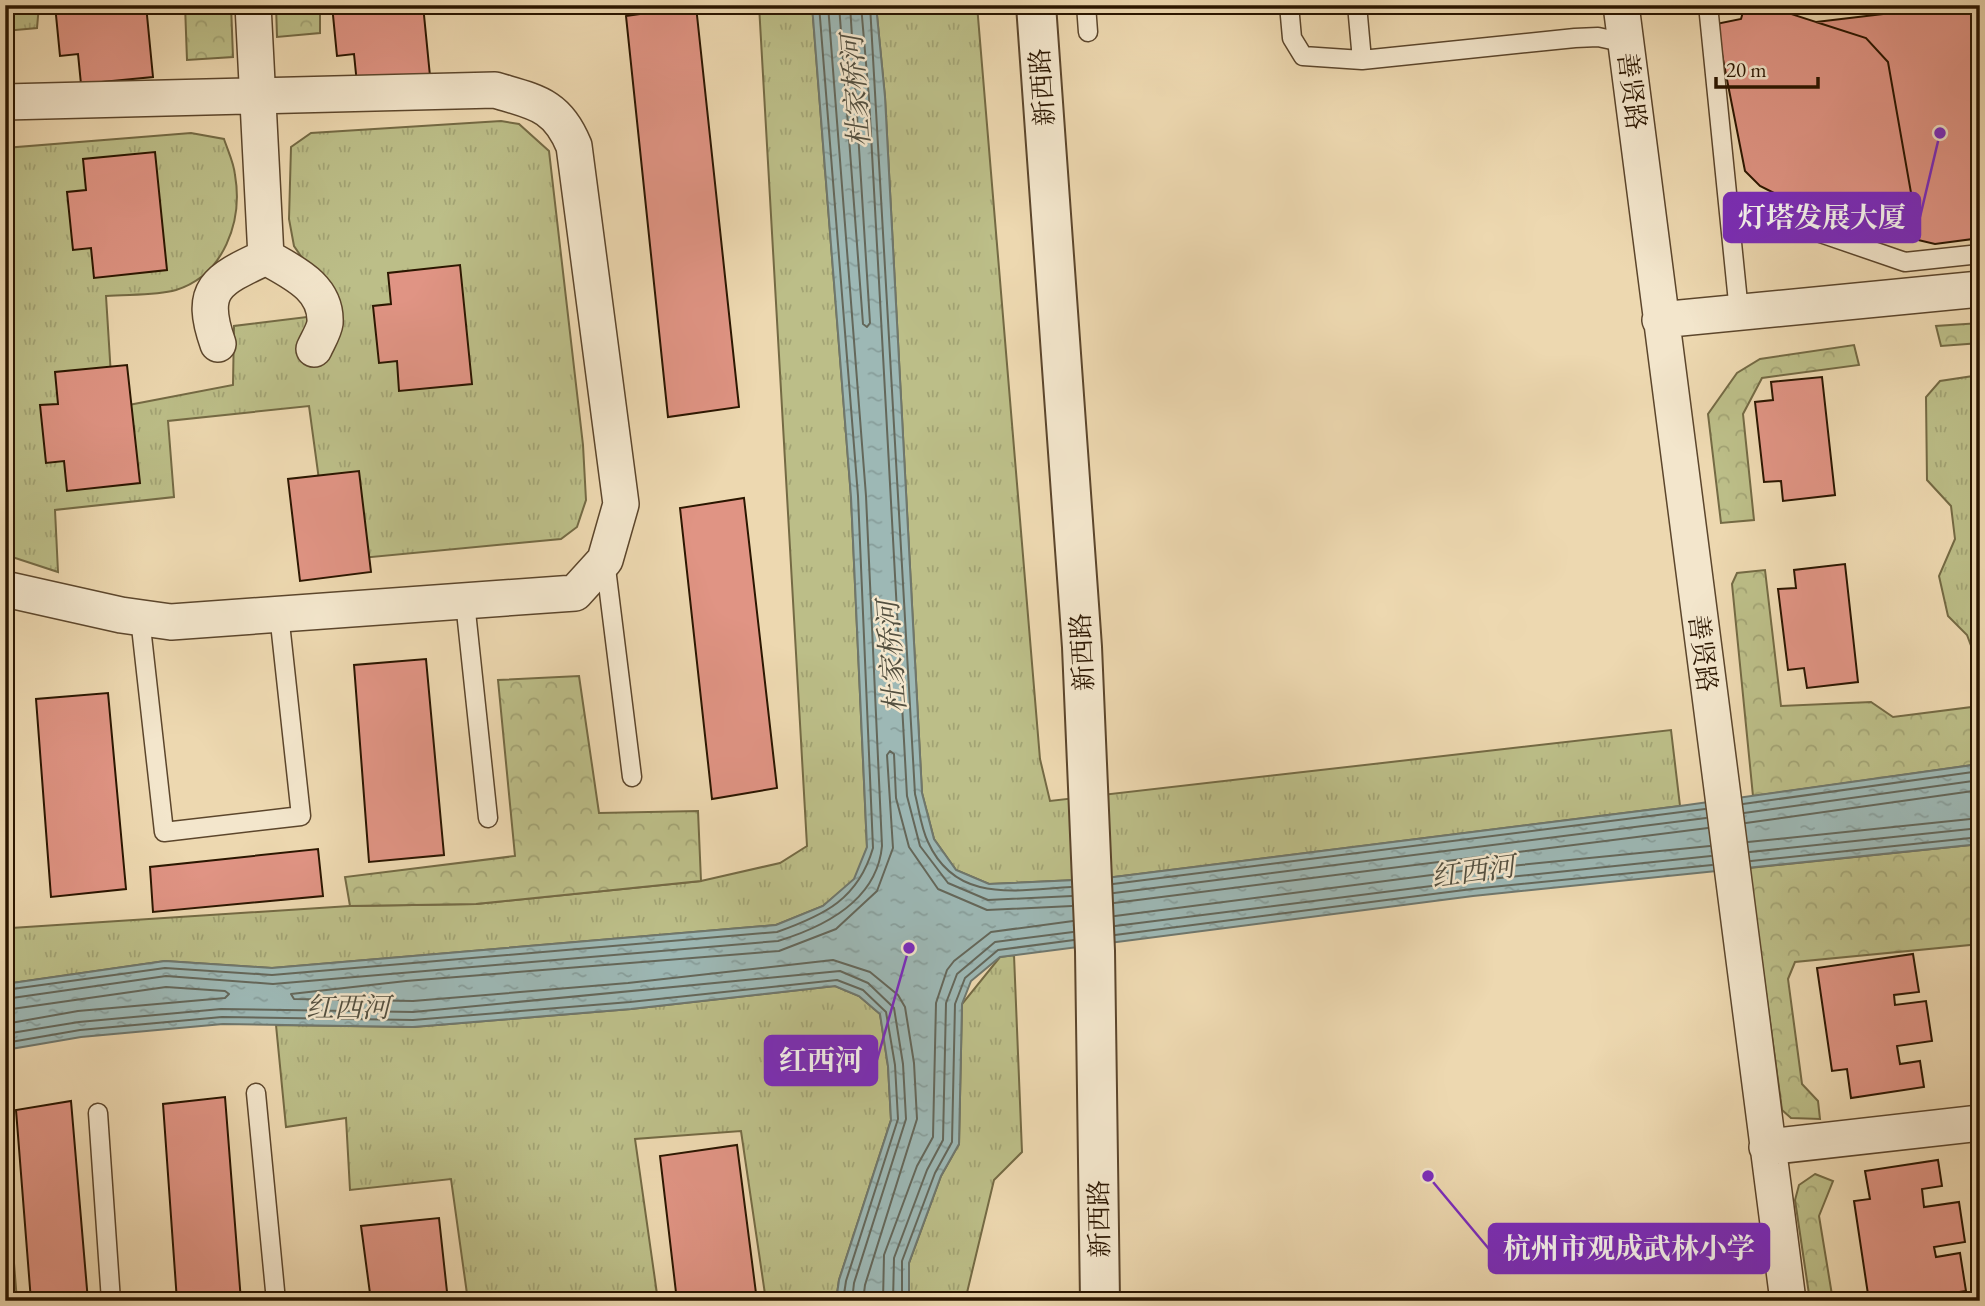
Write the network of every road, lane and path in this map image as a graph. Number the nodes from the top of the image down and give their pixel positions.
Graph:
1 (253, 5) edge
2 (1036, 5) edge
3 (1086, 5) edge
4 (1289, 5) edge
5 (1357, 5) edge
6 (1621, 5) edge
7 (1708, 5) edge
8 (1088, 32) dead end
9 (1626, 43) junction
10 (1362, 60) junction
11 (258, 94) junction
12 (5, 102) edge
13 (1730, 202) junction
14 (1980, 254) edge
15 (266, 257) junction
16 (1980, 289) edge
17 (1740, 312) junction
18 (1660, 320) junction
19 (218, 344) dead end
20 (314, 349) dead end
21 (605, 560) junction
22 (5, 589) edge
23 (465, 602) junction
24 (279, 614) junction
25 (140, 618) junction
26 (632, 777) dead end
27 (488, 818) dead end
28 (256, 1093) dead end
29 (98, 1113) dead end
30 (1980, 1123) edge
31 (1767, 1147) junction
32 (111, 1301) edge
33 (276, 1301) edge
34 (1100, 1301) edge
35 (1788, 1301) edge

1 - 11 street
2 - 34 street, 新西路
3 - 8 lane
4 - 10 lane
5 - 10 lane
6 - 9 street, 善贤路
7 - 13 lane
9 - 10 lane
9 - 18 street, 善贤路
11 - 12 street
11 - 15 street
11 - 21 street
13 - 14 lane
13 - 17 lane
15 - 19 street
15 - 20 street
16 - 17 street
17 - 18 street
18 - 31 street, 善贤路
21 - 23 street
21 - 26 lane
22 - 25 street
23 - 24 street
23 - 27 lane
24 - 25 street
24 - 25 lane
28 - 33 lane
29 - 32 lane
30 - 31 street
31 - 35 street, 善贤路

